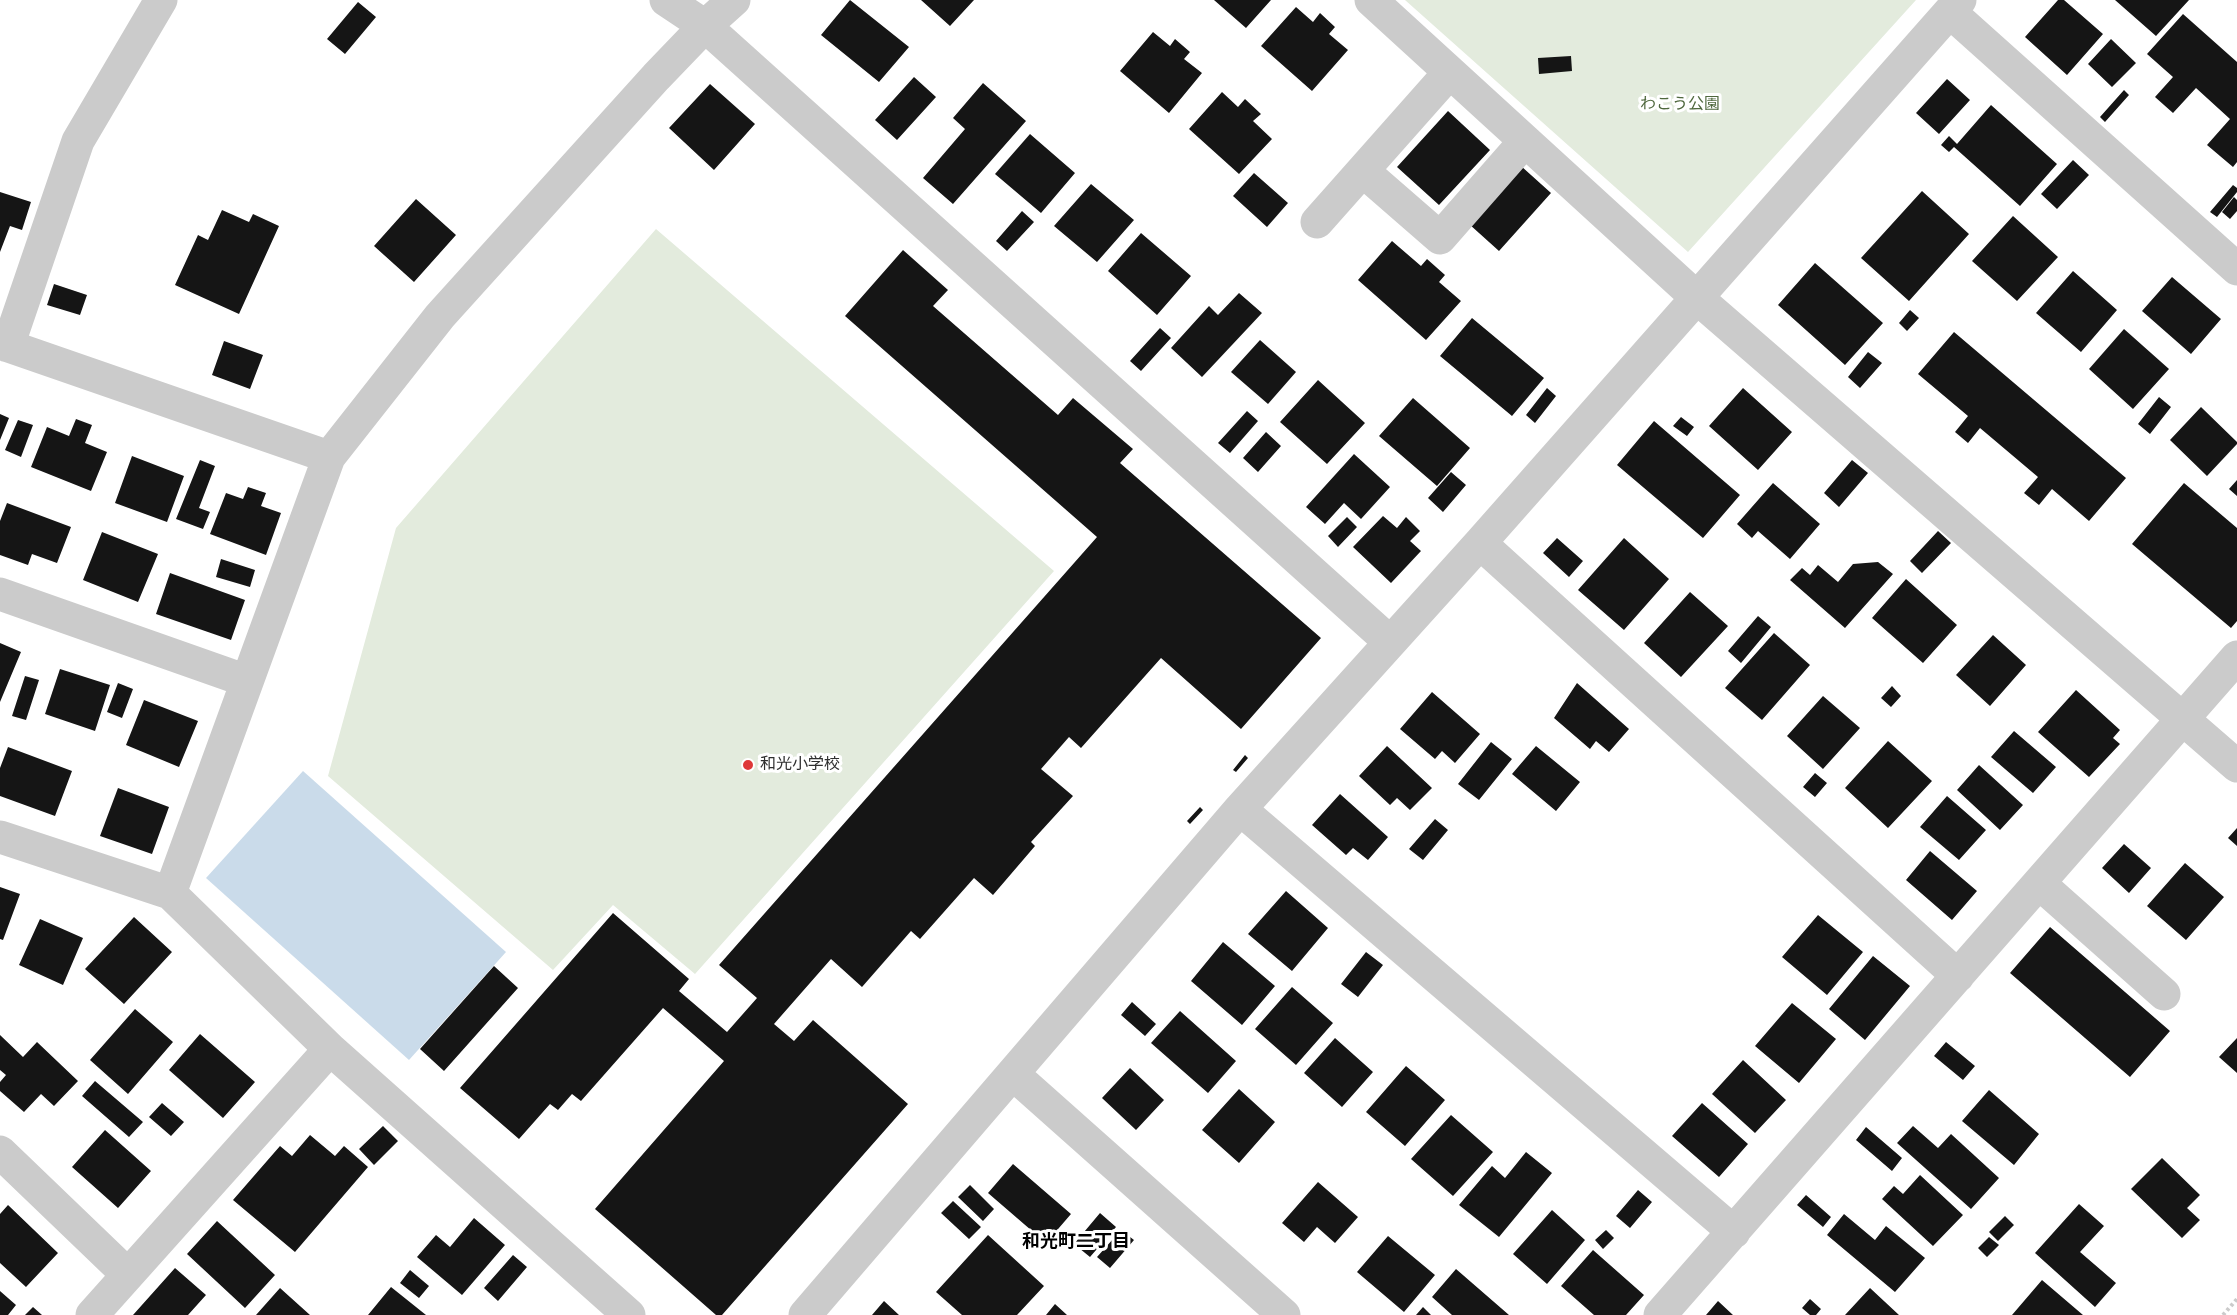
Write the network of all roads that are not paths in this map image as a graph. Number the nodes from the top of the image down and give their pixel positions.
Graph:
1 (161, 0) edge
2 (666, 0) edge
3 (734, 0) edge
4 (1371, 0) edge
5 (1955, 6) edge
6 (705, 26) junction
7 (1449, 72) junction
8 (1525, 141) junction
9 (1363, 171) junction
10 (1317, 222) dead end
11 (2237, 269) edge
12 (1696, 297) junction
13 (4, 345) edge
14 (329, 458) junction
15 (1480, 543) junction
16 (0, 594) edge
17 (1390, 642) junction
18 (2237, 657) edge
19 (247, 681) junction
20 (2184, 720) junction
21 (2237, 766) edge
22 (1240, 809) junction
23 (0, 837) edge
24 (2040, 884) junction
25 (170, 893) junction
26 (1958, 976) junction
27 (2164, 994) dead end
28 (330, 1049) junction
29 (1013, 1074) junction
30 (0, 1152) edge
31 (1734, 1232) junction
32 (127, 1274) junction
33 (92, 1315) edge
34 (629, 1315) edge
35 (805, 1315) edge
36 (1284, 1315) edge
37 (1660, 1315) edge

1 - 13 street
2 - 6 street
3 - 6 street
4 - 7 street
5 - 11 street
5 - 12 street
6 - 14 street
6 - 17 street
7 - 8 street
7 - 9 street
8 - 9 street
8 - 12 street
9 - 10 street
12 - 15 street
12 - 20 street
13 - 14 street
14 - 19 street
15 - 17 street
15 - 26 street
16 - 19 street
17 - 22 street
18 - 20 street
19 - 25 street
20 - 21 street
20 - 24 street
22 - 29 street
22 - 31 street
23 - 25 street
24 - 26 street
24 - 27 street
25 - 28 street
26 - 31 street
28 - 32 street
28 - 34 street
29 - 35 street
29 - 36 street
30 - 32 street
31 - 37 street
32 - 33 street

